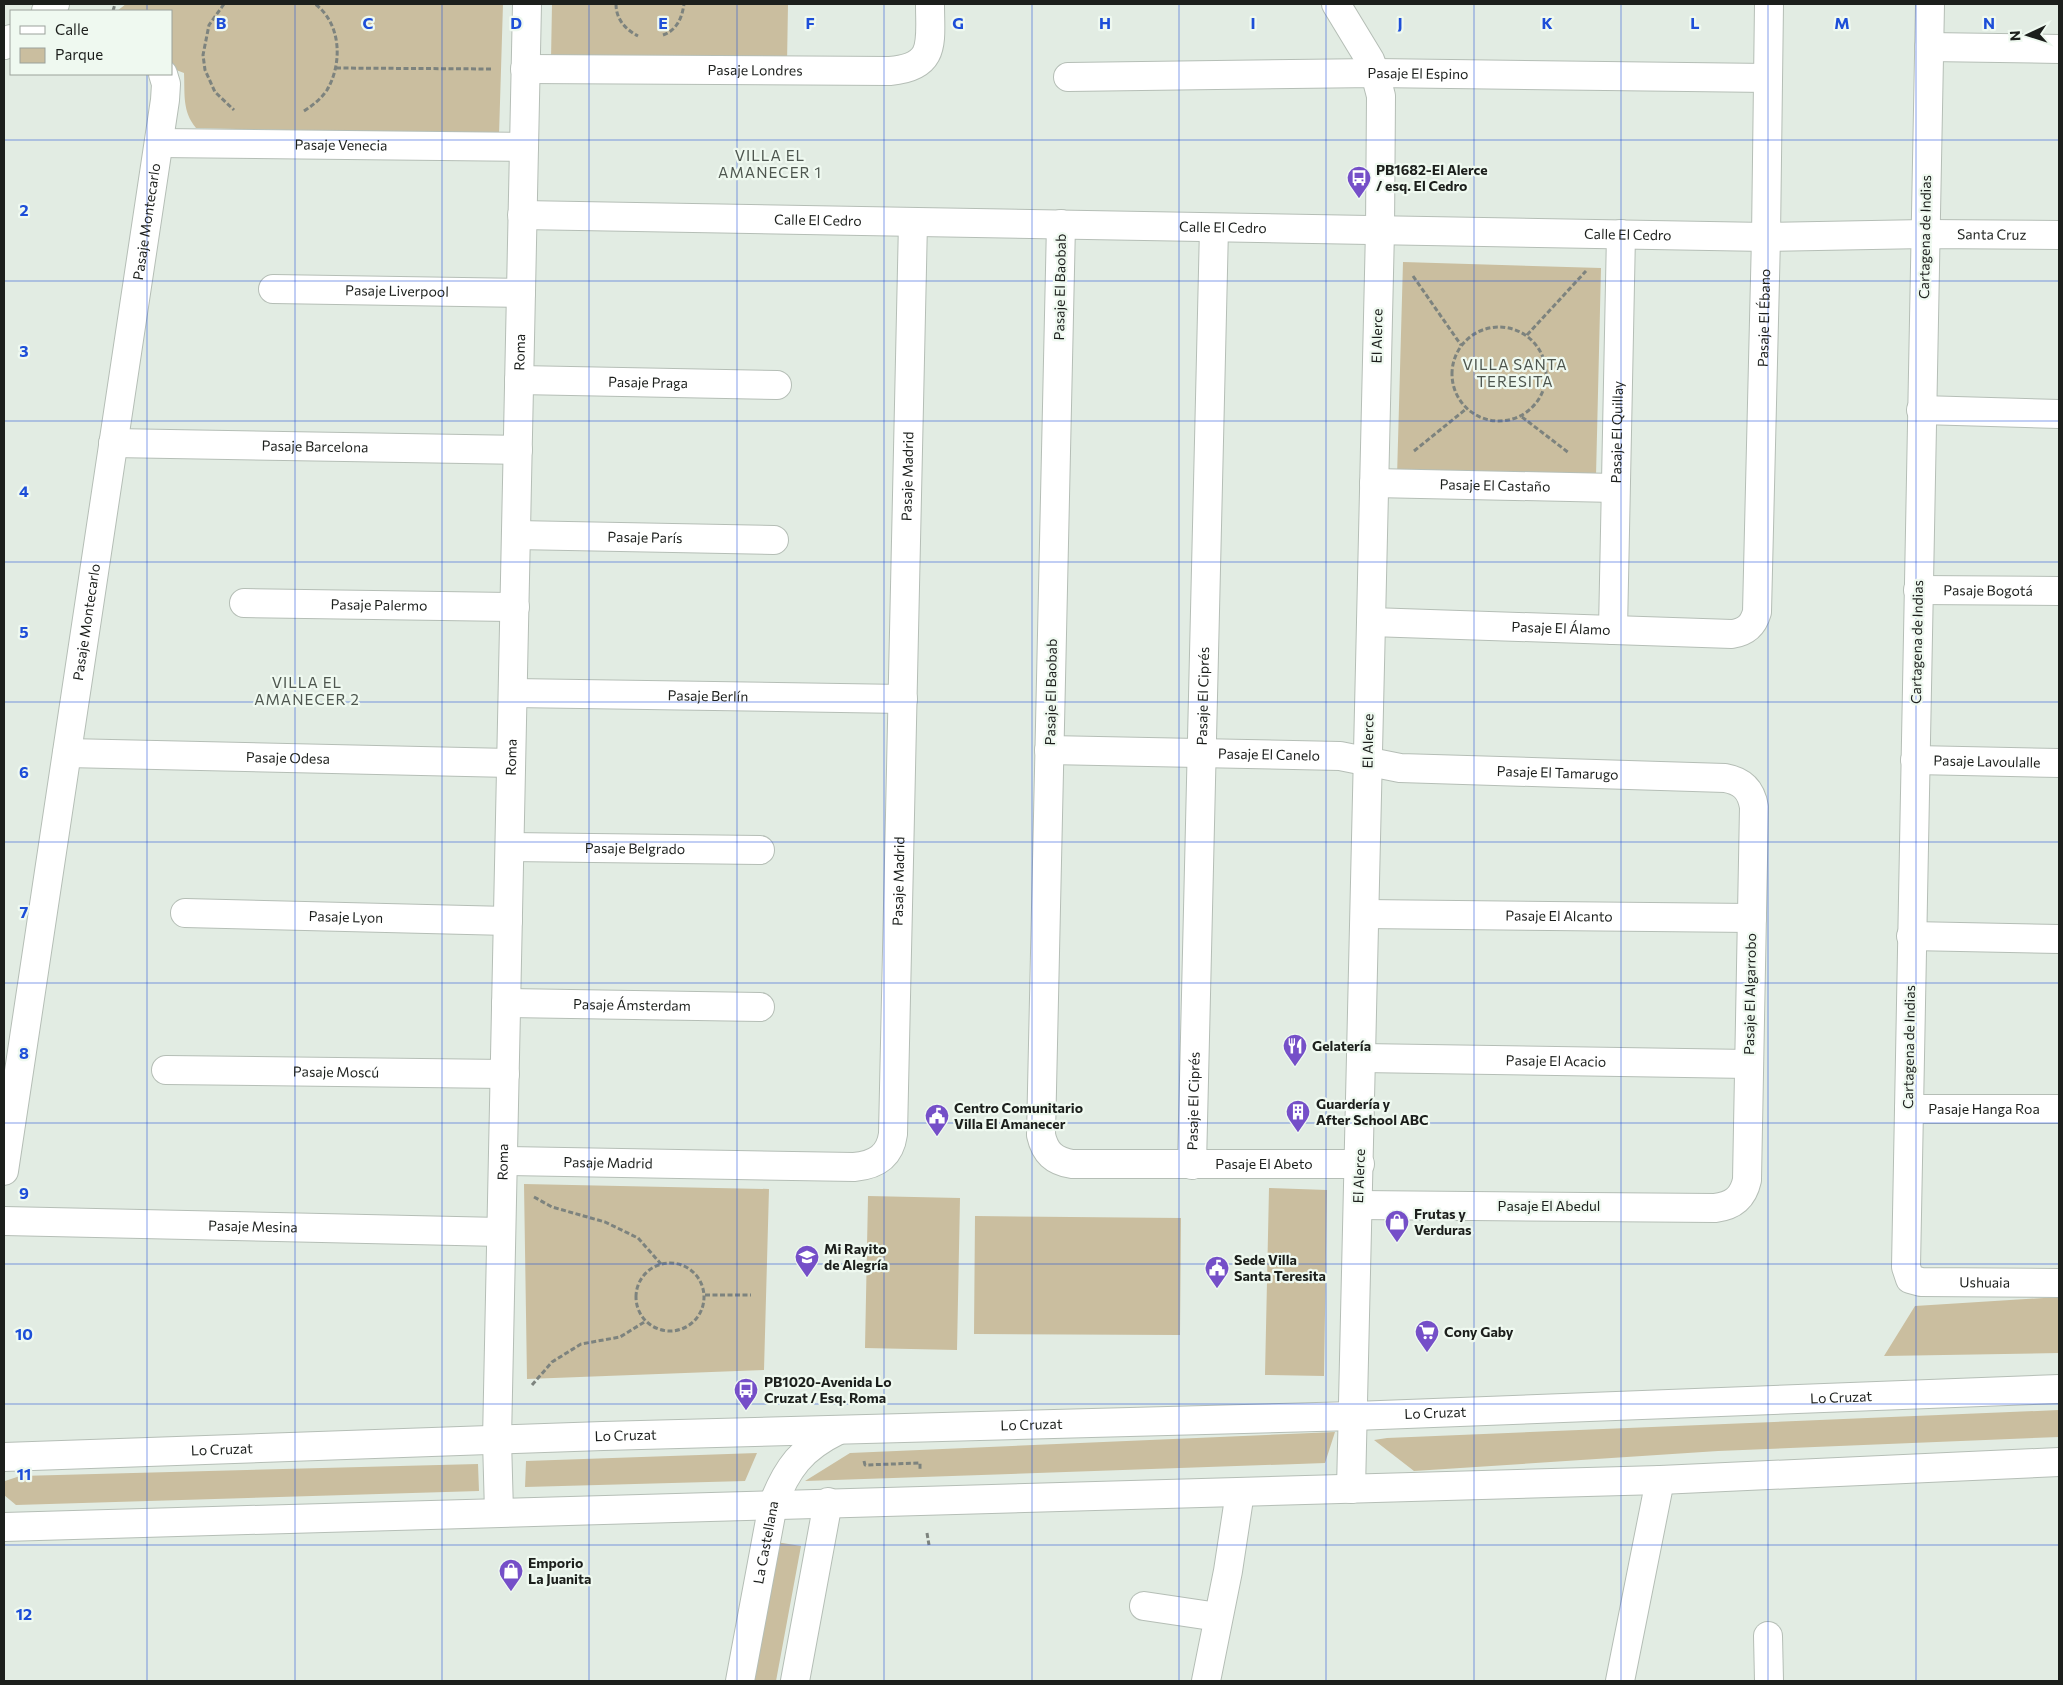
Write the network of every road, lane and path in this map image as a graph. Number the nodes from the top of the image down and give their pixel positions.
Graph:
1 (224, 4) edge
2 (315, 4) edge
3 (527, 4) edge
4 (616, 4) edge
5 (684, 4) edge
6 (930, 4) edge
7 (1336, 4) edge
8 (1769, 4) edge
9 (1930, 4) edge
10 (642, 37) dead end
11 (657, 38) dead end
12 (1929, 47) junction
13 (2059, 49) edge
14 (336, 68) junction
15 (526, 70) junction
16 (1376, 73) junction
17 (163, 75) edge
18 (1068, 77) dead end
19 (1768, 78) junction
20 (302, 112) dead end
21 (241, 113) dead end
22 (158, 144) junction
23 (524, 147) junction
24 (522, 215) junction
25 (913, 222) junction
26 (1061, 224) junction
27 (1214, 228) junction
28 (1380, 230) junction
29 (1621, 234) junction
30 (1925, 234) junction
31 (2059, 235) edge
32 (1766, 237) junction
33 (1587, 270) dead end
34 (273, 288) dead end
35 (521, 293) junction
36 (1527, 335) junction
37 (1461, 345) junction
38 (519, 380) junction
39 (777, 384) dead end
40 (1466, 409) junction
41 (1922, 410) junction
42 (2059, 414) edge
43 (113, 443) junction
44 (518, 450) junction
45 (1412, 452) dead end
46 (1374, 483) junction
47 (1615, 488) junction
48 (516, 534) junction
49 (774, 540) dead end
50 (1918, 590) junction
51 (2059, 591) edge
52 (244, 603) dead end
53 (515, 607) junction
54 (1371, 622) junction
55 (1748, 628) joint
56 (1613, 630) junction
57 (513, 693) junction
58 (903, 699) junction
59 (1049, 750) junction
60 (67, 753) junction
61 (1201, 754) junction
62 (1915, 760) junction
63 (1368, 761) junction
64 (511, 763) junction
65 (2059, 763) edge
66 (1746, 787) joint
67 (510, 847) junction
68 (760, 850) dead end
69 (185, 913) dead end
70 (1364, 914) junction
71 (1752, 918) junction
72 (508, 921) junction
73 (1911, 936) junction
74 (2059, 939) edge
75 (506, 1003) junction
76 (760, 1007) dead end
77 (1362, 1058) junction
78 (1749, 1064) junction
79 (166, 1070) dead end
80 (505, 1074) junction
81 (1908, 1109) junction
82 (2059, 1109) edge
83 (1051, 1156) joint
84 (503, 1161) junction
85 (1360, 1164) junction
86 (1192, 1165) junction
87 (4, 1171) edge
88 (1737, 1200) joint
89 (1358, 1204) junction
90 (4, 1221) edge
91 (501, 1232) junction
92 (661, 1264) junction
93 (1910, 1279) joint
94 (2059, 1283) edge
95 (704, 1295) junction
96 (751, 1295) dead end
97 (646, 1321) junction
98 (529, 1388) dead end
99 (2059, 1389) edge
100 (1354, 1416) junction
101 (838, 1430) junction
102 (497, 1440) junction
103 (4, 1458) edge
104 (2059, 1462) edge
105 (1660, 1480) junction
106 (1351, 1489) junction
107 (1240, 1492) junction
108 (828, 1502) junction
109 (773, 1504) junction
110 (499, 1512) junction
111 (4, 1527) edge
112 (1144, 1606) dead end
113 (1218, 1617) junction
114 (1768, 1636) dead end
115 (740, 1681) edge
116 (796, 1681) edge
117 (1206, 1681) edge
118 (1620, 1681) edge
119 (1769, 1681) edge

1 - 21 path
2 - 14 path
3 - 15 street, Roma
4 - 10 path
5 - 11 path
6 - 15 street, Pasaje Londres
7 - 16 street, El Alerce
8 - 19 street, Pasaje El Ébano
9 - 12 street, Cartagena de Indias
12 - 13 street
12 - 30 street, Cartagena de Indias
14 - 15 path
14 - 20 path
15 - 23 street, Roma
16 - 18 street, Pasaje El Espino
16 - 19 street, Pasaje El Espino
16 - 28 street, El Alerce
17 - 22 street, Pasaje Montecarlo
19 - 32 street, Pasaje El Ébano
22 - 23 street, Pasaje Venecia
22 - 43 street, Pasaje Montecarlo
23 - 24 street, Roma
24 - 25 street, Calle El Cedro
24 - 35 street, Roma
25 - 26 street, Calle El Cedro
25 - 58 street, Pasaje Madrid
26 - 27 street, Calle El Cedro
26 - 59 street, Pasaje El Baobab
27 - 28 street, Calle El Cedro
27 - 61 street, Pasaje El Ciprés
28 - 29 street, Calle El Cedro
28 - 37 path
28 - 46 street, El Alerce
29 - 32 street, Calle El Cedro
29 - 47 street, Pasaje El Quillay
30 - 31 street, Santa Cruz
30 - 32 street, Calle El Cedro
30 - 41 street, Cartagena de Indias
32 - 55 street, Pasaje El Ébano
33 - 36 path
34 - 35 street, Pasaje Liverpool
35 - 38 street, Roma
36 - 37 path
36 - 40 path
37 - 40 path
38 - 39 street, Pasaje Praga
38 - 44 street, Roma
40 - 45 path
41 - 42 street
41 - 50 street, Cartagena de Indias
43 - 44 street, Pasaje Barcelona
43 - 60 street, Pasaje Montecarlo
44 - 48 street, Roma
46 - 47 street, Pasaje El Castaño
46 - 54 street, El Alerce
47 - 56 street, Pasaje El Quillay
48 - 49 street, Pasaje París
48 - 53 street, Roma
50 - 51 street, Pasaje Bogotá
50 - 62 street, Cartagena de Indias
52 - 53 street, Pasaje Palermo
53 - 57 street, Roma
54 - 56 street, Pasaje El Álamo
54 - 63 street, El Alerce
55 - 56 street, Pasaje El Álamo
57 - 58 street, Pasaje Berlín
57 - 64 street, Roma
58 - 84 street, Pasaje Madrid
59 - 61 street, Pasaje El Canelo
59 - 83 street, Pasaje El Baobab
60 - 64 street, Pasaje Odesa
60 - 87 street, Pasaje Montecarlo
61 - 63 street, Pasaje El Canelo
61 - 86 street, Pasaje El Ciprés
62 - 65 street, Pasaje Lavoulalle
62 - 73 street, Cartagena de Indias
63 - 66 street, Pasaje El Tamarugo
63 - 70 street, El Alerce
64 - 67 street, Roma
66 - 71 street, Pasaje El Algarrobo
67 - 68 street, Pasaje Belgrado
67 - 72 street, Roma
69 - 72 street, Pasaje Lyon
70 - 71 street, Pasaje El Alcanto
70 - 77 street, El Alerce
71 - 78 street, Pasaje El Algarrobo
72 - 75 street, Roma
73 - 74 street
73 - 81 street, Cartagena de Indias
75 - 76 street, Pasaje Ámsterdam
75 - 80 street, Roma
77 - 78 street, Pasaje El Acacio
77 - 85 street, El Alerce
78 - 88 street, Pasaje El Algarrobo
79 - 80 street, Pasaje Moscú
80 - 84 street, Roma
81 - 82 street, Pasaje Hanga Roa
81 - 93 street, Cartagena de Indias
83 - 86 street, Pasaje El Abeto
84 - 91 street, Roma
84 - 92 path
85 - 86 street, Pasaje El Abeto
85 - 89 street, El Alerce
88 - 89 street, Pasaje El Abedul
89 - 100 street, El Alerce
90 - 91 street, Pasaje Mesina
91 - 102 street, Roma
92 - 95 path
92 - 97 path
93 - 94 street, Ushuaia
95 - 96 path
95 - 97 path
97 - 98 path
99 - 100 street, Lo Cruzat
100 - 101 street, Lo Cruzat
100 - 106 street, El Alerce
101 - 102 street, Lo Cruzat
101 - 109 street, La Castellana
102 - 103 street, Lo Cruzat
102 - 110 street, Roma
104 - 105 street
105 - 106 street
105 - 118 street
106 - 107 street
107 - 108 street
107 - 113 street
108 - 109 street
108 - 116 street
109 - 110 street
109 - 115 street, La Castellana
110 - 111 street
112 - 113 street
113 - 117 street
114 - 119 street

